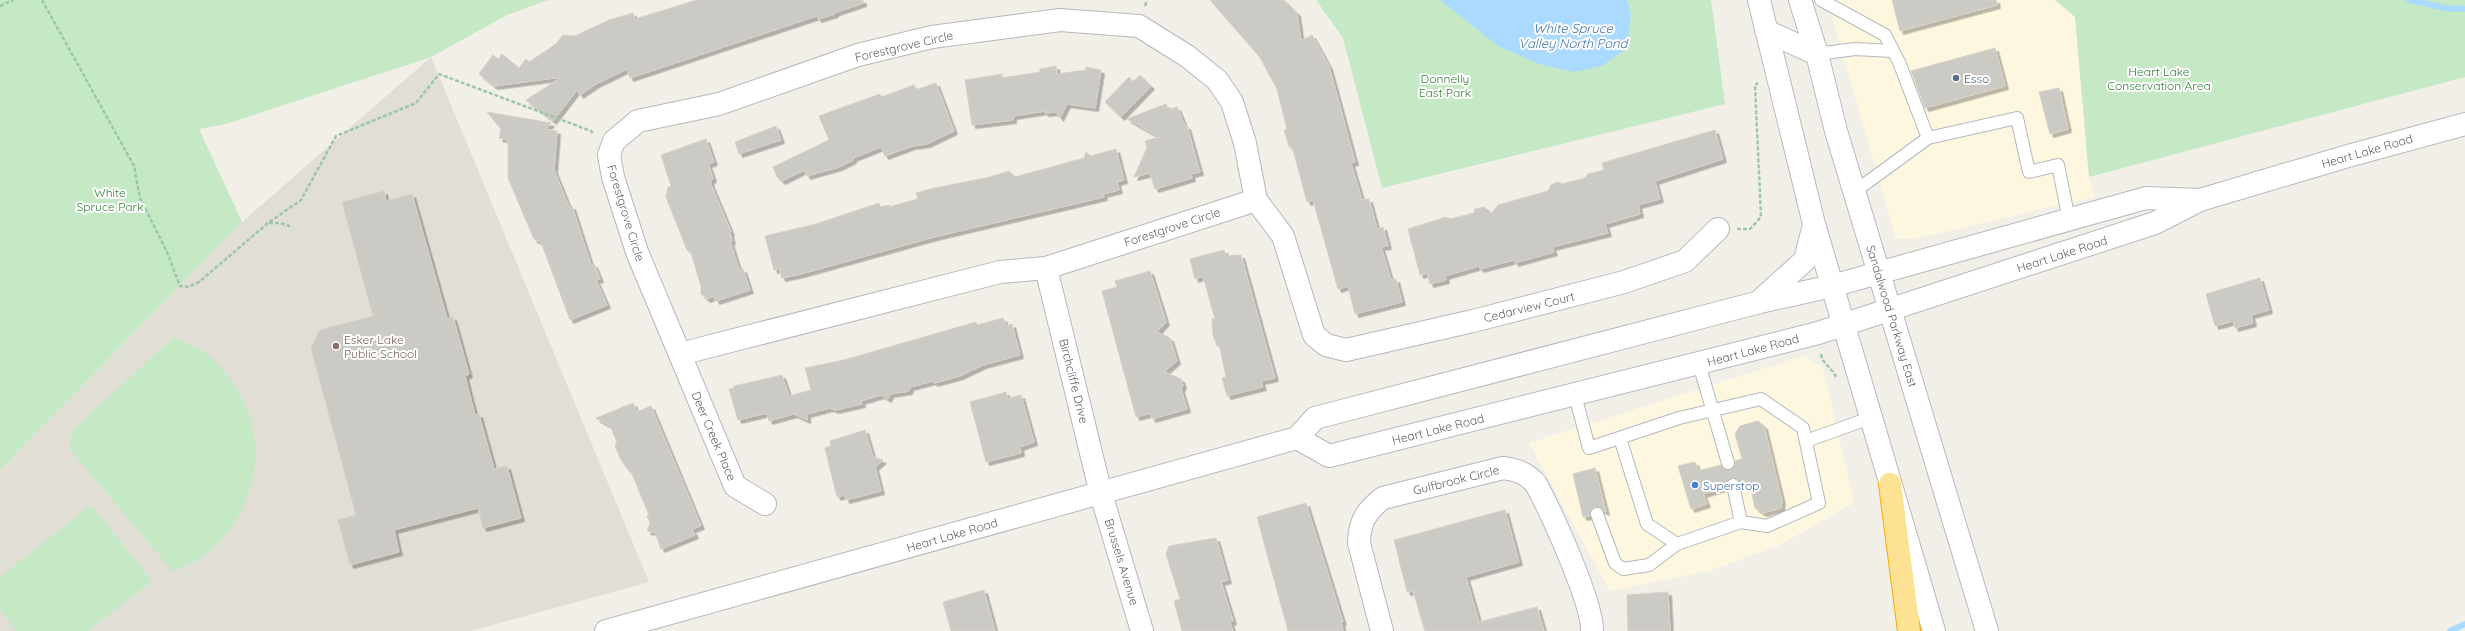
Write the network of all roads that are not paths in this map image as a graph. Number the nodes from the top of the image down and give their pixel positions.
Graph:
1 (1759, 0) edge
2 (1800, 0) edge
3 (1821, 0) edge
4 (1766, 31) junction
5 (1892, 50) junction
6 (1817, 54) junction
7 (2465, 124) edge
8 (1928, 138) junction
9 (1854, 192) junction
10 (1256, 200) junction
11 (2200, 200) junction
12 (2069, 220) junction
13 (1814, 224) junction
14 (1718, 229) road end
15 (1046, 268) junction
16 (1879, 272) junction
17 (1832, 286) junction
18 (1760, 302) junction
19 (1890, 309) junction
20 (1844, 326) junction
21 (1326, 345) joint
22 (680, 354) junction
23 (1698, 364) junction
24 (1575, 395) junction
25 (1712, 410) junction
26 (1870, 418) junction
27 (1297, 438) junction
28 (1620, 438) junction
29 (1806, 441) junction
30 (1728, 463) dead end
31 (1890, 484) junction
32 (1733, 485) dead end
33 (1101, 494) junction
34 (765, 504) dead end
35 (1597, 514) dead end
36 (1741, 522) junction
37 (1677, 544) junction
38 (606, 631) edge
39 (1142, 631) edge
40 (1382, 631) edge
41 (1592, 631) edge
42 (1910, 631) edge
43 (1934, 631) edge
44 (1987, 631) edge

1 - 4 street
2 - 6 street, Sandalwood Parkway East
3 - 5 lane
4 - 6 street
4 - 13 street
5 - 6 lane
5 - 8 lane
6 - 9 street, Sandalwood Parkway East
7 - 11 street, Heart Lake Road
8 - 9 lane
8 - 12 lane
9 - 16 street, Sandalwood Parkway East
10 - 15 street, Forestgrove Circle
10 - 21 street, Forestgrove Circle
10 - 22 street, Forestgrove Circle
11 - 12 street, Heart Lake Road
11 - 19 street, Heart Lake Road
12 - 16 street, Heart Lake Road
13 - 17 street
13 - 18 street
14 - 21 street, Cedarview Court
15 - 22 street, Forestgrove Circle
15 - 33 street, Birchcliffe Drive
16 - 17 street, Heart Lake Road
16 - 19 street, Sandalwood Parkway East
17 - 18 street, Heart Lake Road
17 - 20 street
18 - 27 street, Heart Lake Road
19 - 20 street, Heart Lake Road
19 - 44 street, Sandalwood Parkway East
20 - 23 street, Heart Lake Road
20 - 26 street
22 - 34 street, Deer Creek Place
23 - 24 street, Heart Lake Road
23 - 25 lane
24 - 27 street, Heart Lake Road
24 - 28 lane
25 - 28 lane
25 - 29 lane
25 - 30 lane
26 - 29 lane
26 - 31 street
27 - 33 street, Heart Lake Road
28 - 37 lane
29 - 36 lane
31 - 42 highway
31 - 43 street
32 - 36 lane
33 - 38 street, Heart Lake Road
33 - 39 street, Brussels Avenue
35 - 37 lane
36 - 37 lane
40 - 41 street, Gulfbrook Circle

